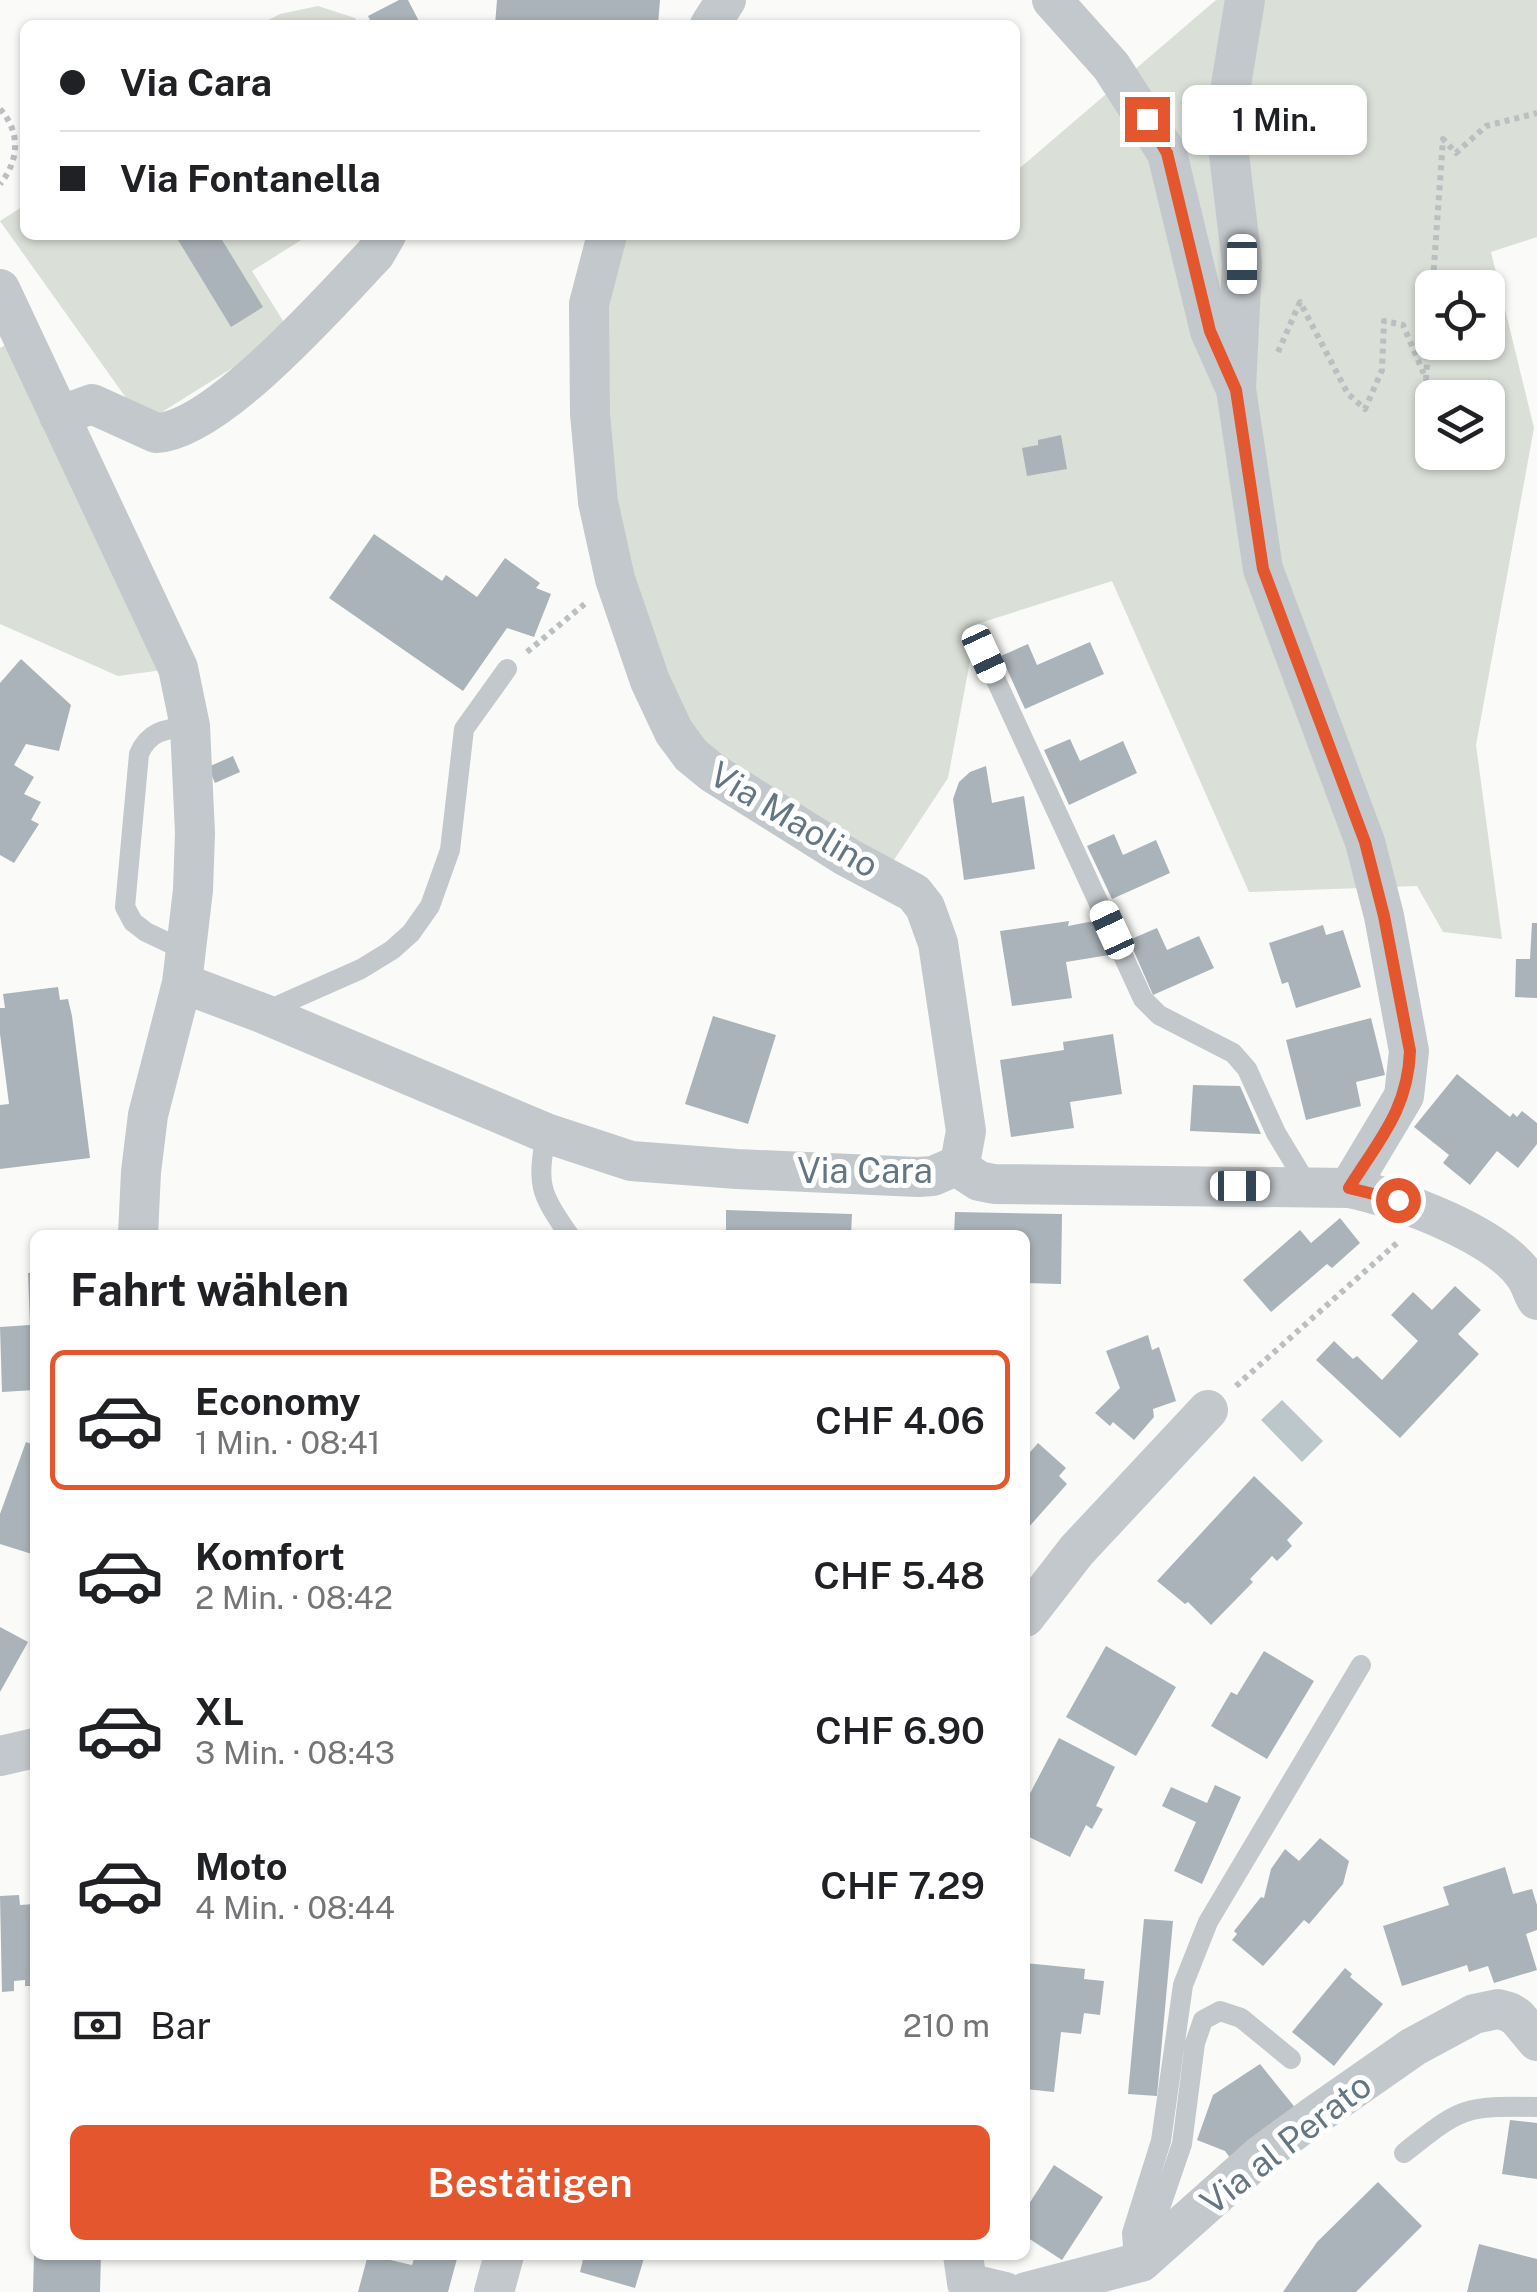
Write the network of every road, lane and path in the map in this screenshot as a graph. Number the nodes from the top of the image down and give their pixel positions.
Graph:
1 (1052, 0) edge
2 (1245, 0) edge
3 (0, 110) edge
4 (1537, 113) edge
5 (0, 184) edge
6 (383, 240) edge
7 (606, 240) edge
8 (0, 288) edge
9 (1236, 390) junction
10 (58, 416) junction
11 (614, 579) junction
12 (984, 654) dead end
13 (507, 669) joint
14 (190, 726) junction
15 (184, 967) junction
16 (262, 1013) junction
17 (546, 1134) junction
18 (956, 1166) junction
19 (1308, 1186) junction
20 (1349, 1188) junction
21 (1430, 1214) junction
22 (138, 1230) edge
23 (565, 1230) edge
24 (1533, 1285) edge
25 (1208, 1410) joint
26 (1030, 1610) edge
27 (1361, 1665) dead end
28 (30, 1749) edge
29 (0, 1756) edge
30 (1537, 2042) edge
31 (1291, 2059) dead end
32 (1537, 2107) edge
33 (1404, 2153) dead end
34 (503, 2260) edge
35 (966, 2276) edge
36 (1141, 2277) edge
37 (494, 2292) edge
38 (1005, 2292) edge
39 (1026, 2292) edge

1 - 9 street
2 - 9 street
3 - 5 path
4 - 9 path
6 - 10 street
7 - 11 street, Via Maolino
8 - 10 street
9 - 20 street
10 - 14 street
11 - 13 path
11 - 18 street, Via Maolino
12 - 19 lane
13 - 16 lane
14 - 15 street
14 - 15 lane
15 - 16 street, Via Cara
15 - 22 street
16 - 17 street, Via Cara
17 - 18 street, Via Cara
17 - 23 lane
18 - 19 street, Via Cara
19 - 20 street, Via Cara
20 - 21 street, Via Cara
21 - 24 street, Via Cara
21 - 25 path
25 - 26 street
27 - 36 lane
28 - 29 street
30 - 36 street, Via al Perato
31 - 36 lane
32 - 33 lane
34 - 37 street
35 - 38 street
36 - 39 street, Via al Perato

